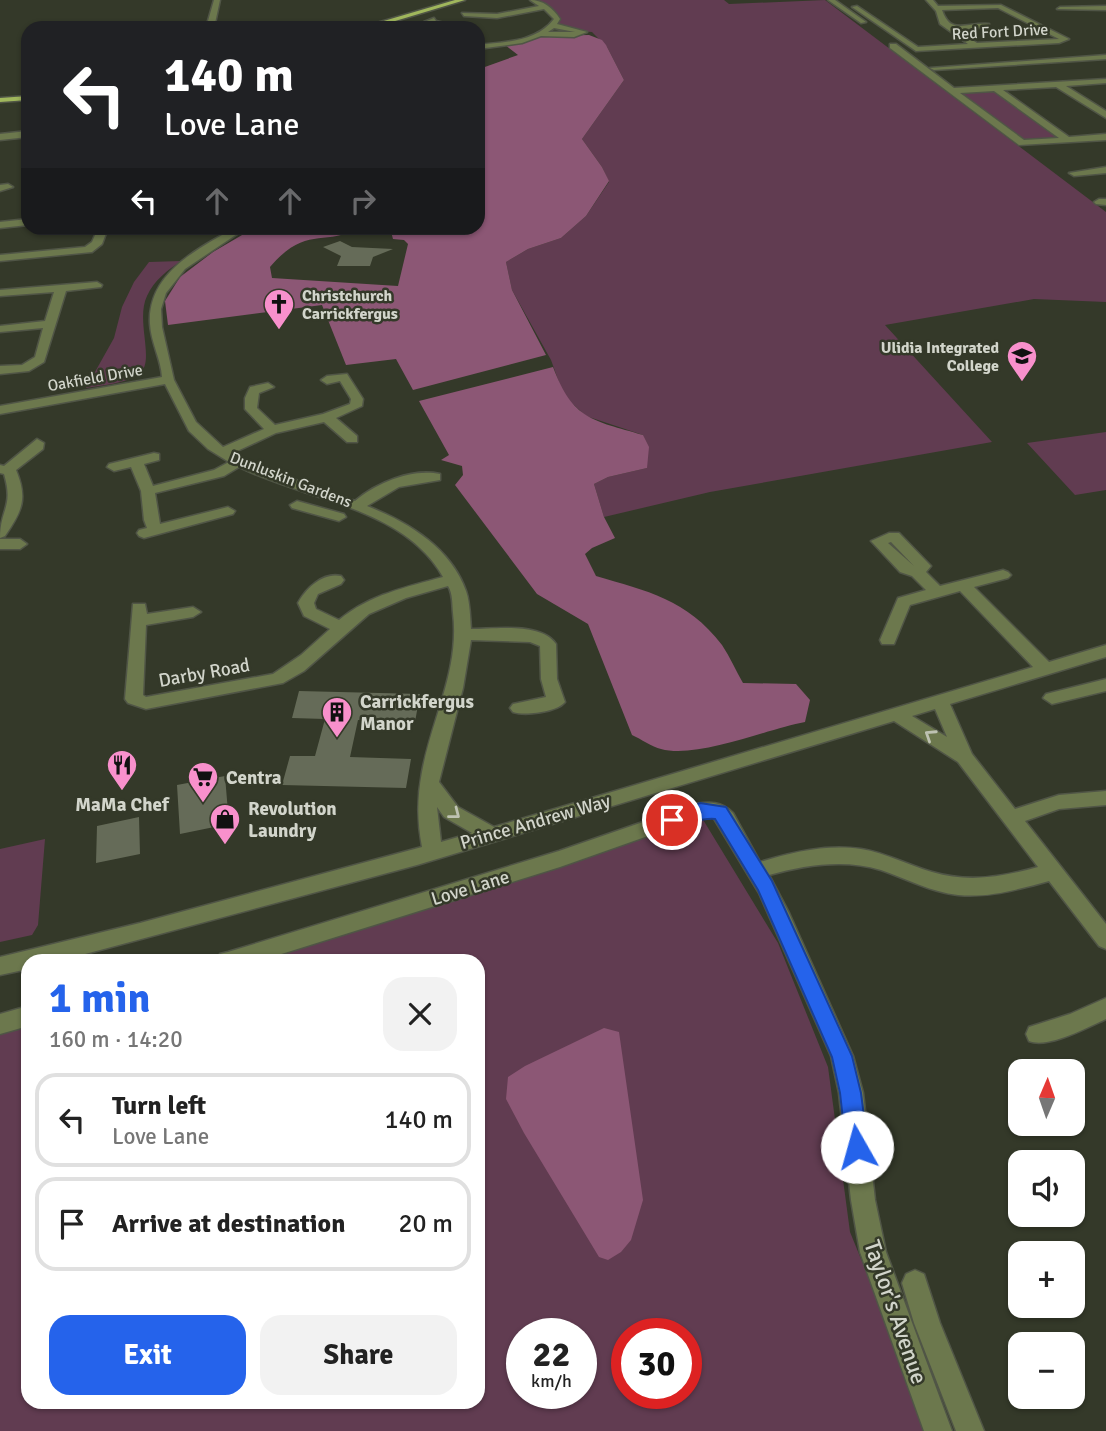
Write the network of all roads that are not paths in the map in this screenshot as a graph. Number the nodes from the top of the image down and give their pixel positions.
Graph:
1 (217, 0) edge
2 (462, 0) edge
3 (831, 0) edge
4 (929, 0) edge
5 (527, 4) edge
6 (855, 6) dead end
7 (937, 8) junction
8 (1106, 8) edge
9 (1066, 10) dead end
10 (464, 14) dead end
11 (434, 20) dead end
12 (212, 21) edge
13 (388, 21) edge
14 (430, 21) edge
15 (987, 25) dead end
16 (554, 26) junction
17 (950, 28) junction
18 (534, 32) junction
19 (485, 42) edge
20 (976, 46) junction
21 (1106, 57) edge
22 (1064, 60) junction
23 (1010, 64) junction
24 (1075, 67) dead end
25 (934, 68) dead end
26 (1021, 71) dead end
27 (1086, 74) dead end
28 (1031, 78) dead end
29 (1102, 81) edge
30 (1057, 84) junction
31 (1042, 85) junction
32 (995, 88) junction
33 (951, 91) junction
34 (21, 98) edge
35 (0, 100) edge
36 (1106, 115) edge
37 (21, 135) edge
38 (1106, 137) edge
39 (1, 138) edge
40 (1068, 140) junction
41 (1078, 170) dead end
42 (1106, 170) edge
43 (21, 221) edge
44 (0, 225) edge
45 (100, 235) edge
46 (230, 235) edge
47 (0, 258) edge
48 (97, 285) dead end
49 (61, 288) junction
50 (0, 293) edge
51 (52, 324) junction
52 (0, 329) edge
53 (0, 370) edge
54 (168, 380) junction
55 (327, 380) dead end
56 (240, 393) dead end
57 (0, 410) edge
58 (327, 417) junction
59 (272, 430) junction
60 (352, 439) dead end
61 (37, 443) dead end
62 (222, 453) junction
63 (154, 457) dead end
64 (136, 461) junction
65 (238, 461) junction
66 (114, 467) dead end
67 (4, 469) edge
68 (435, 477) dead end
69 (148, 491) junction
70 (325, 495) junction
71 (359, 505) junction
72 (228, 511) dead end
73 (338, 517) dead end
74 (0, 533) edge
75 (0, 544) edge
76 (20, 544) dead end
77 (917, 572) dead end
78 (1003, 575) dead end
79 (336, 580) dead end
80 (453, 580) junction
81 (963, 585) junction
82 (937, 592) junction
83 (194, 612) dead end
84 (341, 628) junction
85 (464, 634) junction
86 (888, 640) dead end
87 (1106, 651) edge
88 (1045, 669) junction
89 (1106, 685) edge
90 (1052, 698) dead end
91 (940, 701) junction
92 (519, 708) dead end
93 (896, 714) junction
94 (964, 757) junction
95 (430, 784) junction
96 (1106, 798) edge
97 (711, 809) joint
98 (1012, 818) junction
99 (490, 834) junction
100 (433, 851) junction
101 (756, 872) junction
102 (1051, 872) junction
103 (1106, 940) edge
104 (51, 954) edge
105 (251, 954) edge
106 (21, 961) edge
107 (0, 966) edge
108 (1106, 1008) edge
109 (21, 1018) edge
110 (0, 1024) edge
111 (1037, 1034) dead end
112 (915, 1283) dead end
113 (938, 1431) edge
114 (970, 1431) edge

1 - 12 street
2 - 13 main road
3 - 33 street
4 - 7 street
5 - 10 street
5 - 16 street
6 - 20 street, Red Fort Drive
7 - 17 street
7 - 20 street, Red Fort Drive
8 - 9 street
11 - 14 street
15 - 17 street
16 - 18 street
16 - 18 street
17 - 20 street
18 - 19 street
21 - 22 street
22 - 23 street
22 - 24 street
23 - 25 street
23 - 26 street
27 - 29 street
28 - 31 street
29 - 30 street
30 - 31 street
30 - 36 street
31 - 32 street
32 - 33 street
32 - 40 street
33 - 40 street
34 - 35 main road
37 - 39 street
38 - 40 street
41 - 42 street
43 - 44 street
45 - 47 street
46 - 54 street, Oakfield Drive
48 - 49 street
49 - 50 street
49 - 51 street
51 - 52 street
51 - 53 street
54 - 57 street, Oakfield Drive
54 - 62 street, Dunluskin Gardens
55 - 58 street, Dunluskin Gardens
56 - 59 street
58 - 59 street, Dunluskin Gardens
58 - 60 street
59 - 62 street, Dunluskin Gardens
61 - 67 street
62 - 65 street, Dunluskin Gardens
63 - 64 street
64 - 66 street
64 - 69 street
65 - 69 street
65 - 70 street, Dunluskin Gardens
67 - 74 street
68 - 71 street, Dunluskin Gardens
69 - 72 street
70 - 71 street, Dunluskin Gardens
70 - 73 street
71 - 80 street, Dunluskin Gardens
75 - 76 street
77 - 82 street
78 - 81 street
79 - 84 street
80 - 84 street, Darby Road
80 - 85 street, Dunluskin Gardens
81 - 82 street
81 - 88 street
82 - 86 street
83 - 84 street, Darby Road
85 - 92 street
85 - 95 street, Dunluskin Gardens
87 - 88 street, Prince Andrew Way
88 - 91 street, Prince Andrew Way
89 - 90 street
91 - 93 street, Prince Andrew Way
91 - 94 street
94 -> 93 street
93 - 99 street, Prince Andrew Way
94 - 98 street
95 -> 99 street
95 - 100 street, Dunluskin Gardens
96 - 98 street
97 - 101 street, Taylor's Avenue
97 - 105 street, Love Lane
98 - 102 street
99 - 100 street, Prince Andrew Way
100 - 104 street, Prince Andrew Way
101 - 102 street
101 - 113 street, Taylor's Avenue
102 - 103 street
106 - 107 street, Prince Andrew Way
108 - 111 street
109 - 110 street
112 - 114 street

